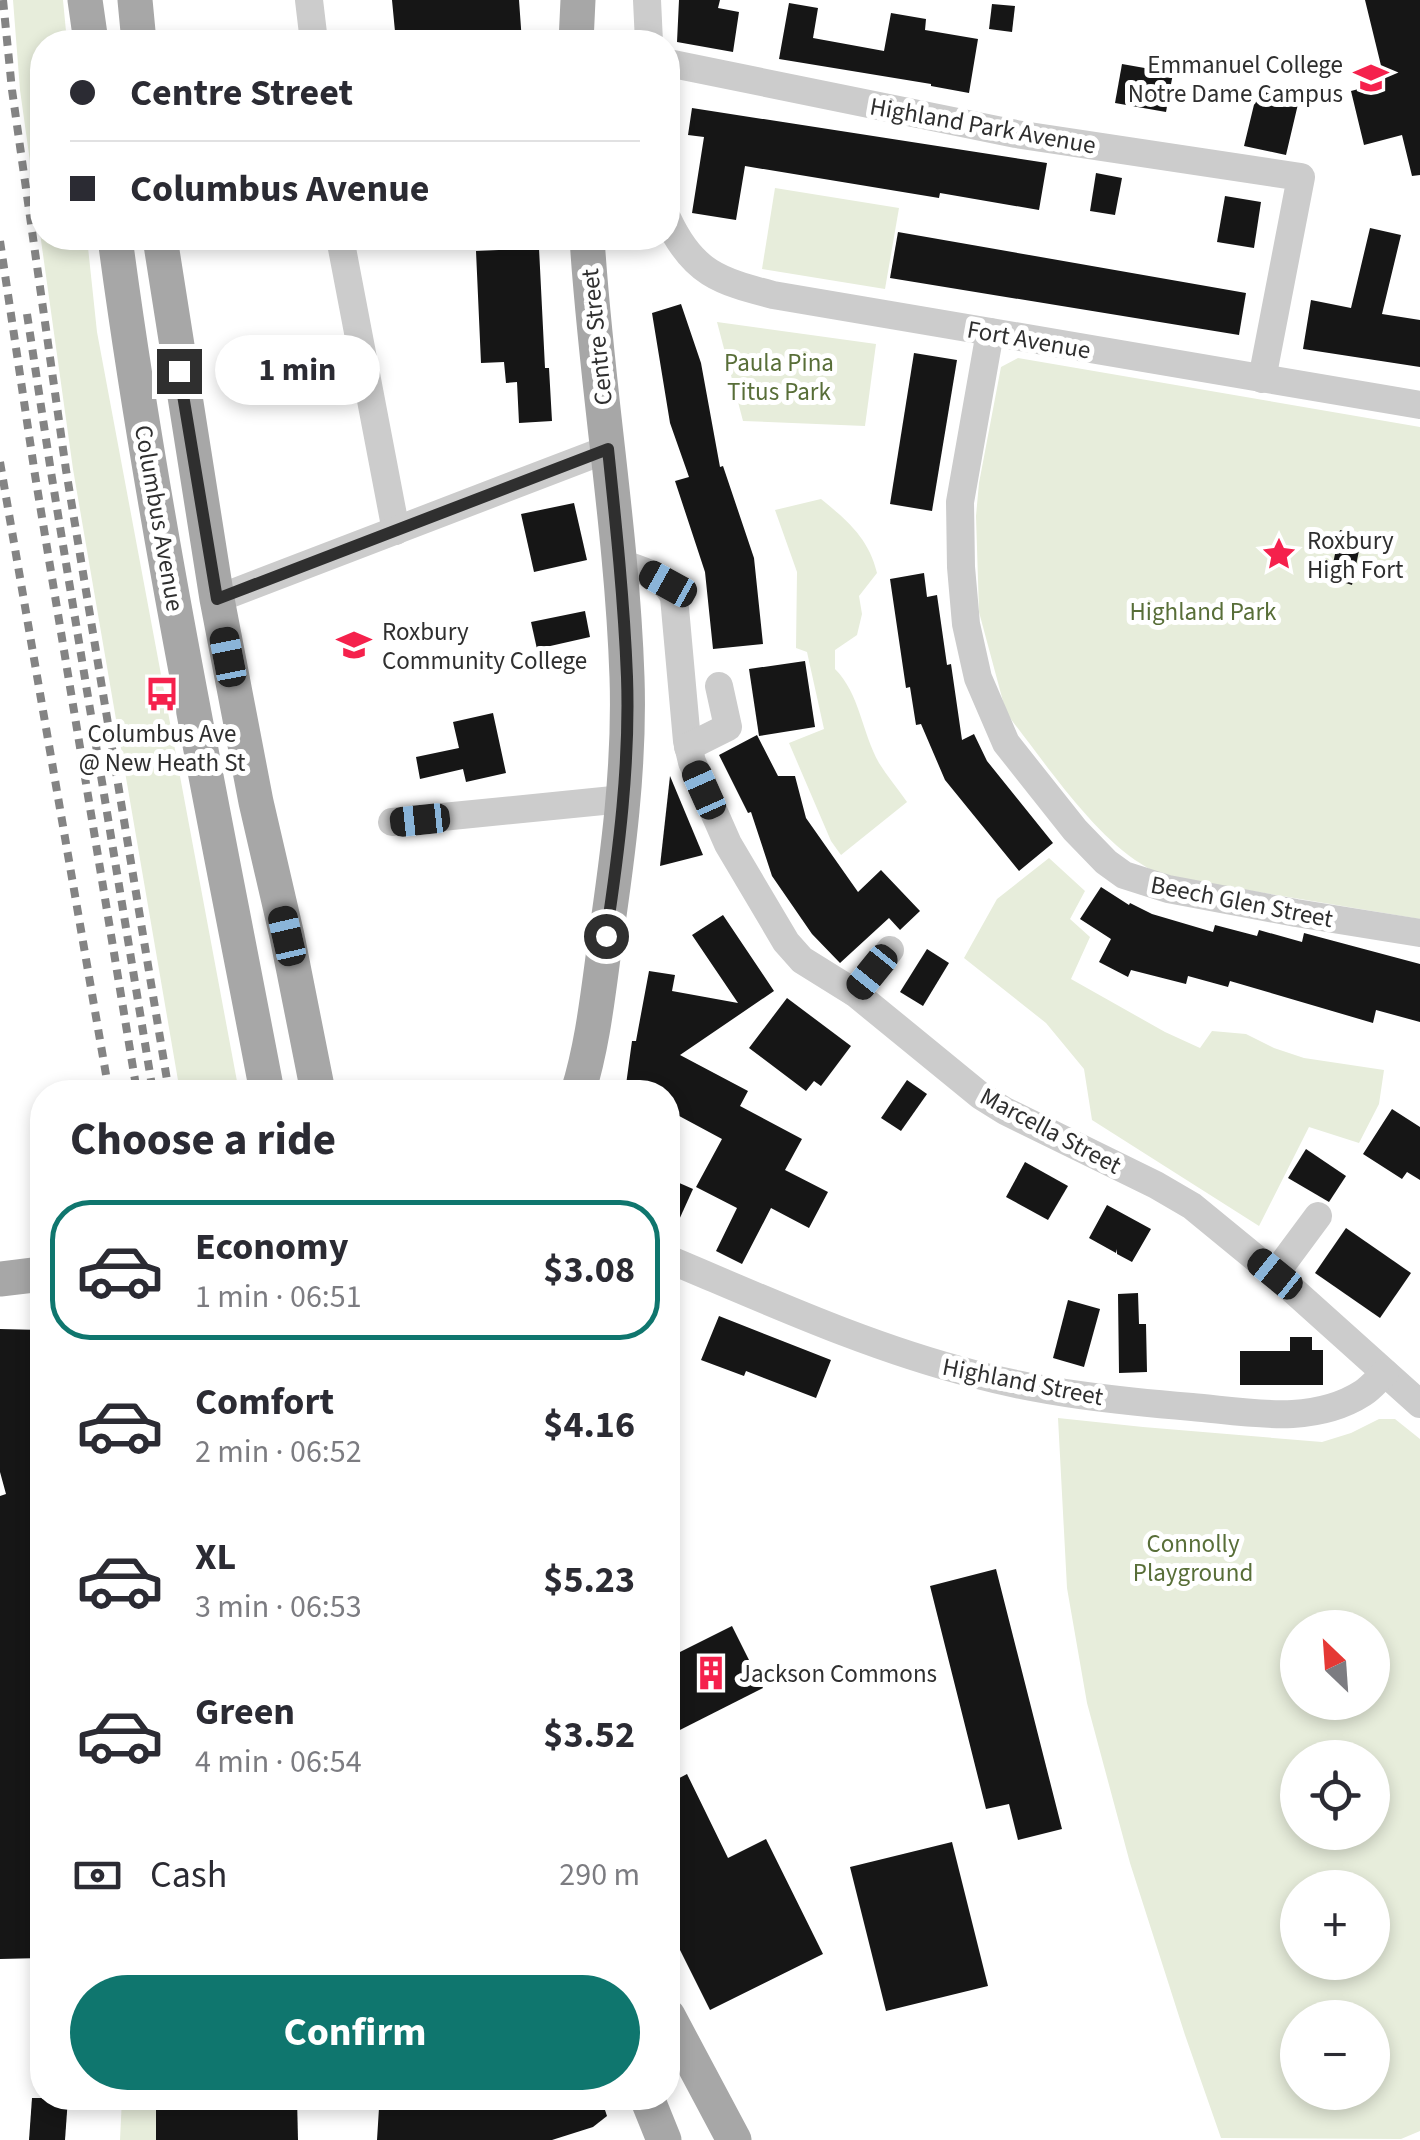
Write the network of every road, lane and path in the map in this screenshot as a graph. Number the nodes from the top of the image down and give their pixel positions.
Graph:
1 (84, 0) edge
2 (134, 0) edge
3 (309, 0) edge
4 (578, 0) edge
5 (646, 0) edge
6 (89, 30) edge
7 (138, 30) edge
8 (313, 30) edge
9 (577, 30) edge
10 (648, 30) edge
11 (680, 65) edge
12 (680, 243) edge
13 (117, 250) edge
14 (162, 250) edge
15 (342, 250) edge
16 (588, 250) edge
17 (990, 332) junction
18 (1262, 379) junction
19 (1420, 405) edge
20 (608, 449) junction
21 (396, 532) junction
22 (620, 563) junction
23 (217, 599) junction
24 (720, 686) dead end
25 (688, 747) junction
26 (623, 799) junction
27 (392, 822) dead end
28 (1420, 934) edge
29 (890, 950) dead end
30 (855, 994) junction
31 (265, 1080) edge
32 (316, 1080) edge
33 (581, 1080) edge
34 (1318, 1216) dead end
35 (680, 1264) edge
36 (1275, 1274) junction
37 (30, 1275) edge
38 (0, 1278) edge
39 (1385, 1373) junction
40 (1420, 1404) edge
41 (680, 2039) edge
42 (652, 2110) edge
43 (664, 2140) edge
44 (734, 2140) edge

1 - 6 main road
2 - 7 main road
3 - 8 street
4 - 9 main road
5 - 10 street
11 - 18 street, Highland Park Avenue
12 - 17 street, Fort Avenue
13 - 31 main road, Columbus Avenue
14 - 23 main road, Columbus Avenue
15 - 21 street
16 - 20 main road, Centre Street
17 - 18 street, Fort Avenue
17 - 28 street, Beech Glen Street
18 - 19 street, Fort Avenue
20 - 21 street
20 - 22 main road, Centre Street
21 - 23 street
22 - 25 street, Marcella Street
22 - 26 main road, Centre Street
23 - 32 main road, Columbus Avenue
24 - 25 street
25 - 30 street, Marcella Street
26 - 27 street
26 - 33 main road, Centre Street
29 - 30 street
30 - 36 street, Marcella Street
34 - 36 street
35 - 39 street, Highland Street
36 - 39 street, Marcella Street
37 - 38 main road
39 - 40 street, Marcella Street
41 - 44 main road
42 - 43 main road

